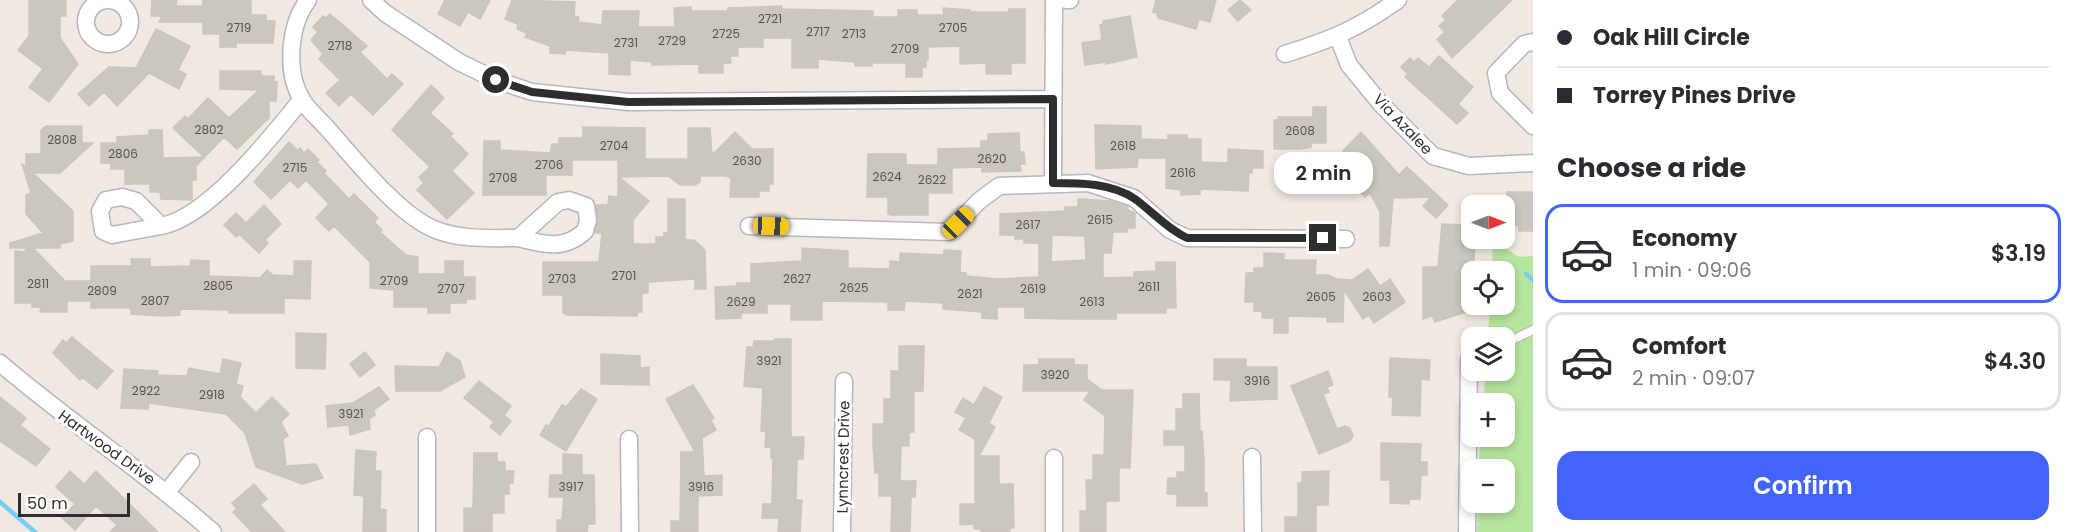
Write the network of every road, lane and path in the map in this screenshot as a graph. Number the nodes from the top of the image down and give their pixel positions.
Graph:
1 (308, 0) edge
2 (371, 0) edge
3 (1054, 0) edge
4 (1398, 0) edge
5 (1338, 37) junction
6 (1533, 42) edge
7 (1285, 54) dead end
8 (302, 99) junction
9 (1053, 99) junction
10 (1533, 126) edge
11 (1533, 163) edge
12 (1053, 183) junction
13 (161, 226) dead end
14 (748, 226) dead end
15 (518, 238) dead end
16 (1346, 239) dead end
17 (1533, 330) edge
18 (1515, 339) edge
19 (0, 363) edge
20 (844, 381) dead end
21 (1470, 381) edge
22 (427, 437) dead end
23 (629, 439) dead end
24 (1252, 457) dead end
25 (1054, 458) dead end
26 (191, 462) dead end
27 (167, 492) junction
28 (213, 532) edge
29 (427, 532) edge
30 (630, 532) edge
31 (842, 532) edge
32 (1053, 532) edge
33 (1253, 532) edge
34 (1467, 532) edge

1 - 8 street
2 - 9 street
3 - 9 street
4 - 5 street
5 - 7 street
5 - 11 street, Via Azalee
6 - 10 street
8 - 13 street
8 - 15 street
9 - 12 street
12 - 14 street
12 - 16 street
17 - 18 lane
19 - 27 street, Hartwood Drive
20 - 31 street, Lynncrest Drive
21 - 34 street
22 - 29 street
23 - 30 street
24 - 33 street
25 - 32 street
26 - 27 street
27 - 28 street, Hartwood Drive

